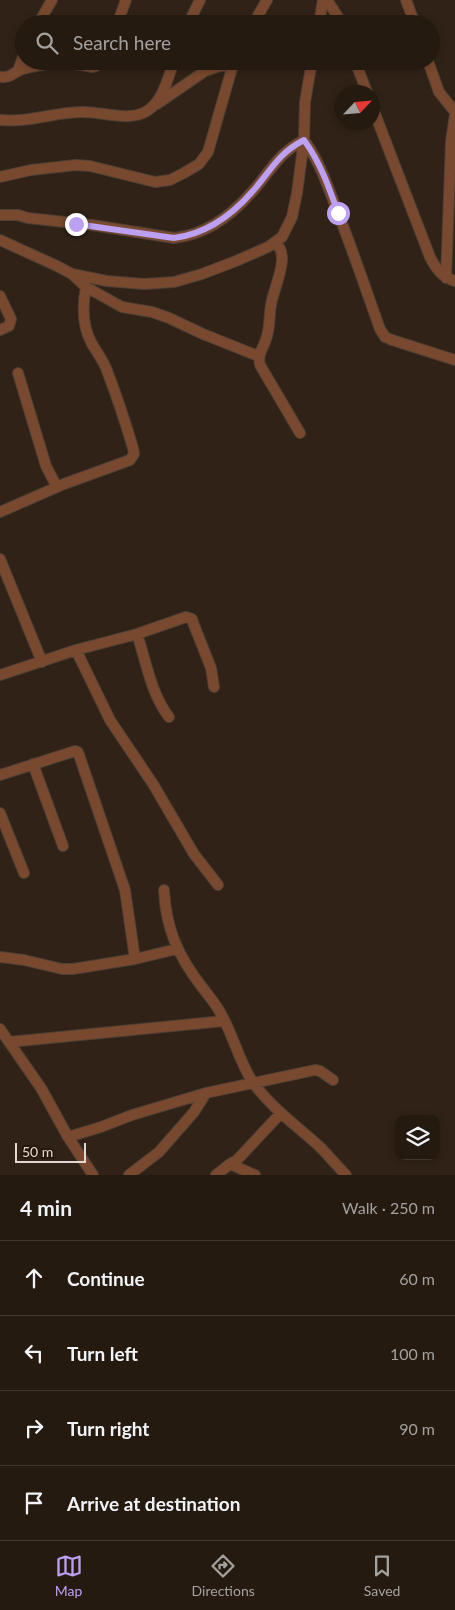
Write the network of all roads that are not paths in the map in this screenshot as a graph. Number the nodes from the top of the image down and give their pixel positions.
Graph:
1 (52, 0) edge
2 (126, 0) edge
3 (200, 0) edge
4 (267, 0) edge
5 (325, 0) edge
6 (406, 0) edge
7 (43, 15) edge
8 (120, 15) edge
9 (192, 15) edge
10 (258, 15) edge
11 (321, 15) edge
12 (336, 15) edge
13 (411, 15) edge
14 (18, 70) edge
15 (171, 70) edge
16 (208, 70) edge
17 (231, 70) edge
18 (310, 70) edge
19 (358, 70) edge
20 (431, 70) edge
21 (0, 77) edge
22 (364, 85) edge
23 (153, 107) junction
24 (455, 113) edge
25 (0, 120) edge
26 (380, 127) edge
27 (304, 140) junction
28 (0, 177) edge
29 (452, 197) edge
30 (0, 215) edge
31 (0, 240) edge
32 (275, 243) junction
33 (72, 274) junction
34 (450, 280) edge
35 (86, 288) junction
36 (0, 296) edge
37 (0, 330) edge
38 (258, 356) junction
39 (455, 360) edge
40 (18, 372) dead end
41 (300, 433) dead end
42 (57, 488) junction
43 (0, 512) edge
44 (0, 559) edge
45 (137, 634) junction
46 (76, 650) junction
47 (42, 662) junction
48 (0, 675) edge
49 (214, 687) dead end
50 (169, 717) dead end
51 (33, 764) junction
52 (0, 775) edge
53 (0, 813) edge
54 (63, 846) dead end
55 (24, 874) dead end
56 (218, 885) dead end
57 (164, 890) dead end
58 (177, 949) junction
59 (0, 957) edge
60 (135, 959) junction
61 (224, 1020) junction
62 (0, 1029) edge
63 (9, 1042) junction
64 (333, 1080) dead end
65 (253, 1082) junction
66 (206, 1093) junction
67 (282, 1113) junction
68 (68, 1137) junction
69 (230, 1164) junction
70 (93, 1175) edge
71 (129, 1175) edge
72 (216, 1175) edge
73 (255, 1175) edge
74 (346, 1175) edge

1 - 7 street
2 - 8 street
3 - 9 street
4 - 10 street
5 - 11 street
5 - 12 street
6 - 13 street
14 - 21 street
15 - 23 street
16 - 23 street
17 - 28 street
18 - 27 street
19 - 22 street
20 - 24 street
23 - 25 street
24 - 29 street
26 - 34 street
27 - 30 street
27 - 32 street
27 - 39 street
29 - 34 street
31 - 33 street
32 - 33 street
32 - 38 street
33 - 35 street
35 - 38 street
35 - 42 street
36 - 37 street
38 - 41 street
40 - 42 street
42 - 43 street
44 - 47 street
45 - 46 street
45 - 49 street
45 - 50 street
46 - 47 street
46 - 56 street
47 - 48 street
51 - 52 street
51 - 54 street
51 - 60 street
53 - 55 street
57 - 58 street
58 - 60 street
58 - 61 street
59 - 60 street
61 - 63 street
61 - 65 street
62 - 63 street
63 - 68 street
64 - 65 street
65 - 66 street
65 - 67 street
66 - 68 street
66 - 71 street
67 - 69 street
67 - 74 street
68 - 70 street
69 - 72 street
69 - 73 street

